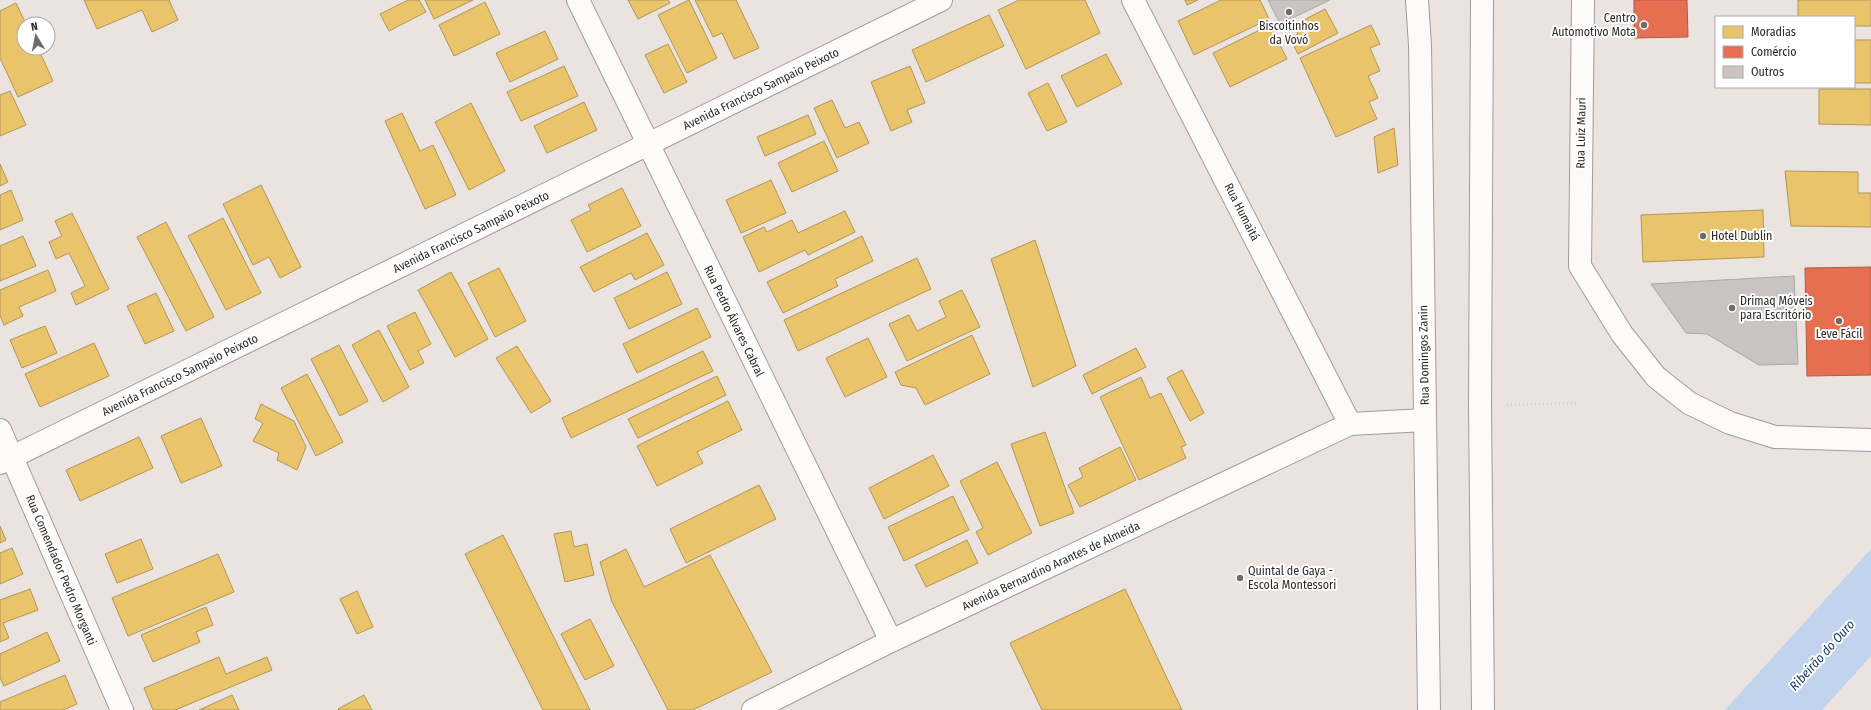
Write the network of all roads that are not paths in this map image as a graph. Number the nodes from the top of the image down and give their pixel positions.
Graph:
1 (578, 0) edge
2 (941, 0) edge
3 (1133, 0) edge
4 (1417, 0) edge
5 (1583, 0) edge
6 (1485, 6) edge
7 (648, 144) junction
8 (1425, 420) junction
9 (1350, 424) junction
10 (0, 430) edge
11 (1871, 440) edge
12 (6, 460) edge
13 (891, 641) junction
14 (122, 710) edge
15 (753, 710) edge
16 (1429, 710) edge
17 (1483, 710) edge

1 - 7 street, Rua Pedro Álvares Cabral
2 - 7 street, Avenida Francisco Sampaio Peixoto
3 - 9 street, Rua Humaitá
4 - 8 street, Rua Domingos Zanin
5 - 11 street, Rua Luiz Mauri
6 - 17 street
7 - 12 street, Avenida Francisco Sampaio Peixoto
7 - 13 street, Rua Pedro Álvares Cabral
8 - 9 street
8 - 16 street, Rua Domingos Zanin
9 - 13 street, Avenida Bernardino Arantes de Almeida
10 - 12 street, Rua Comendador Pedro Morganti
12 - 14 street, Rua Comendador Pedro Morganti
13 - 15 street, Avenida Bernardino Arantes de Almeida

